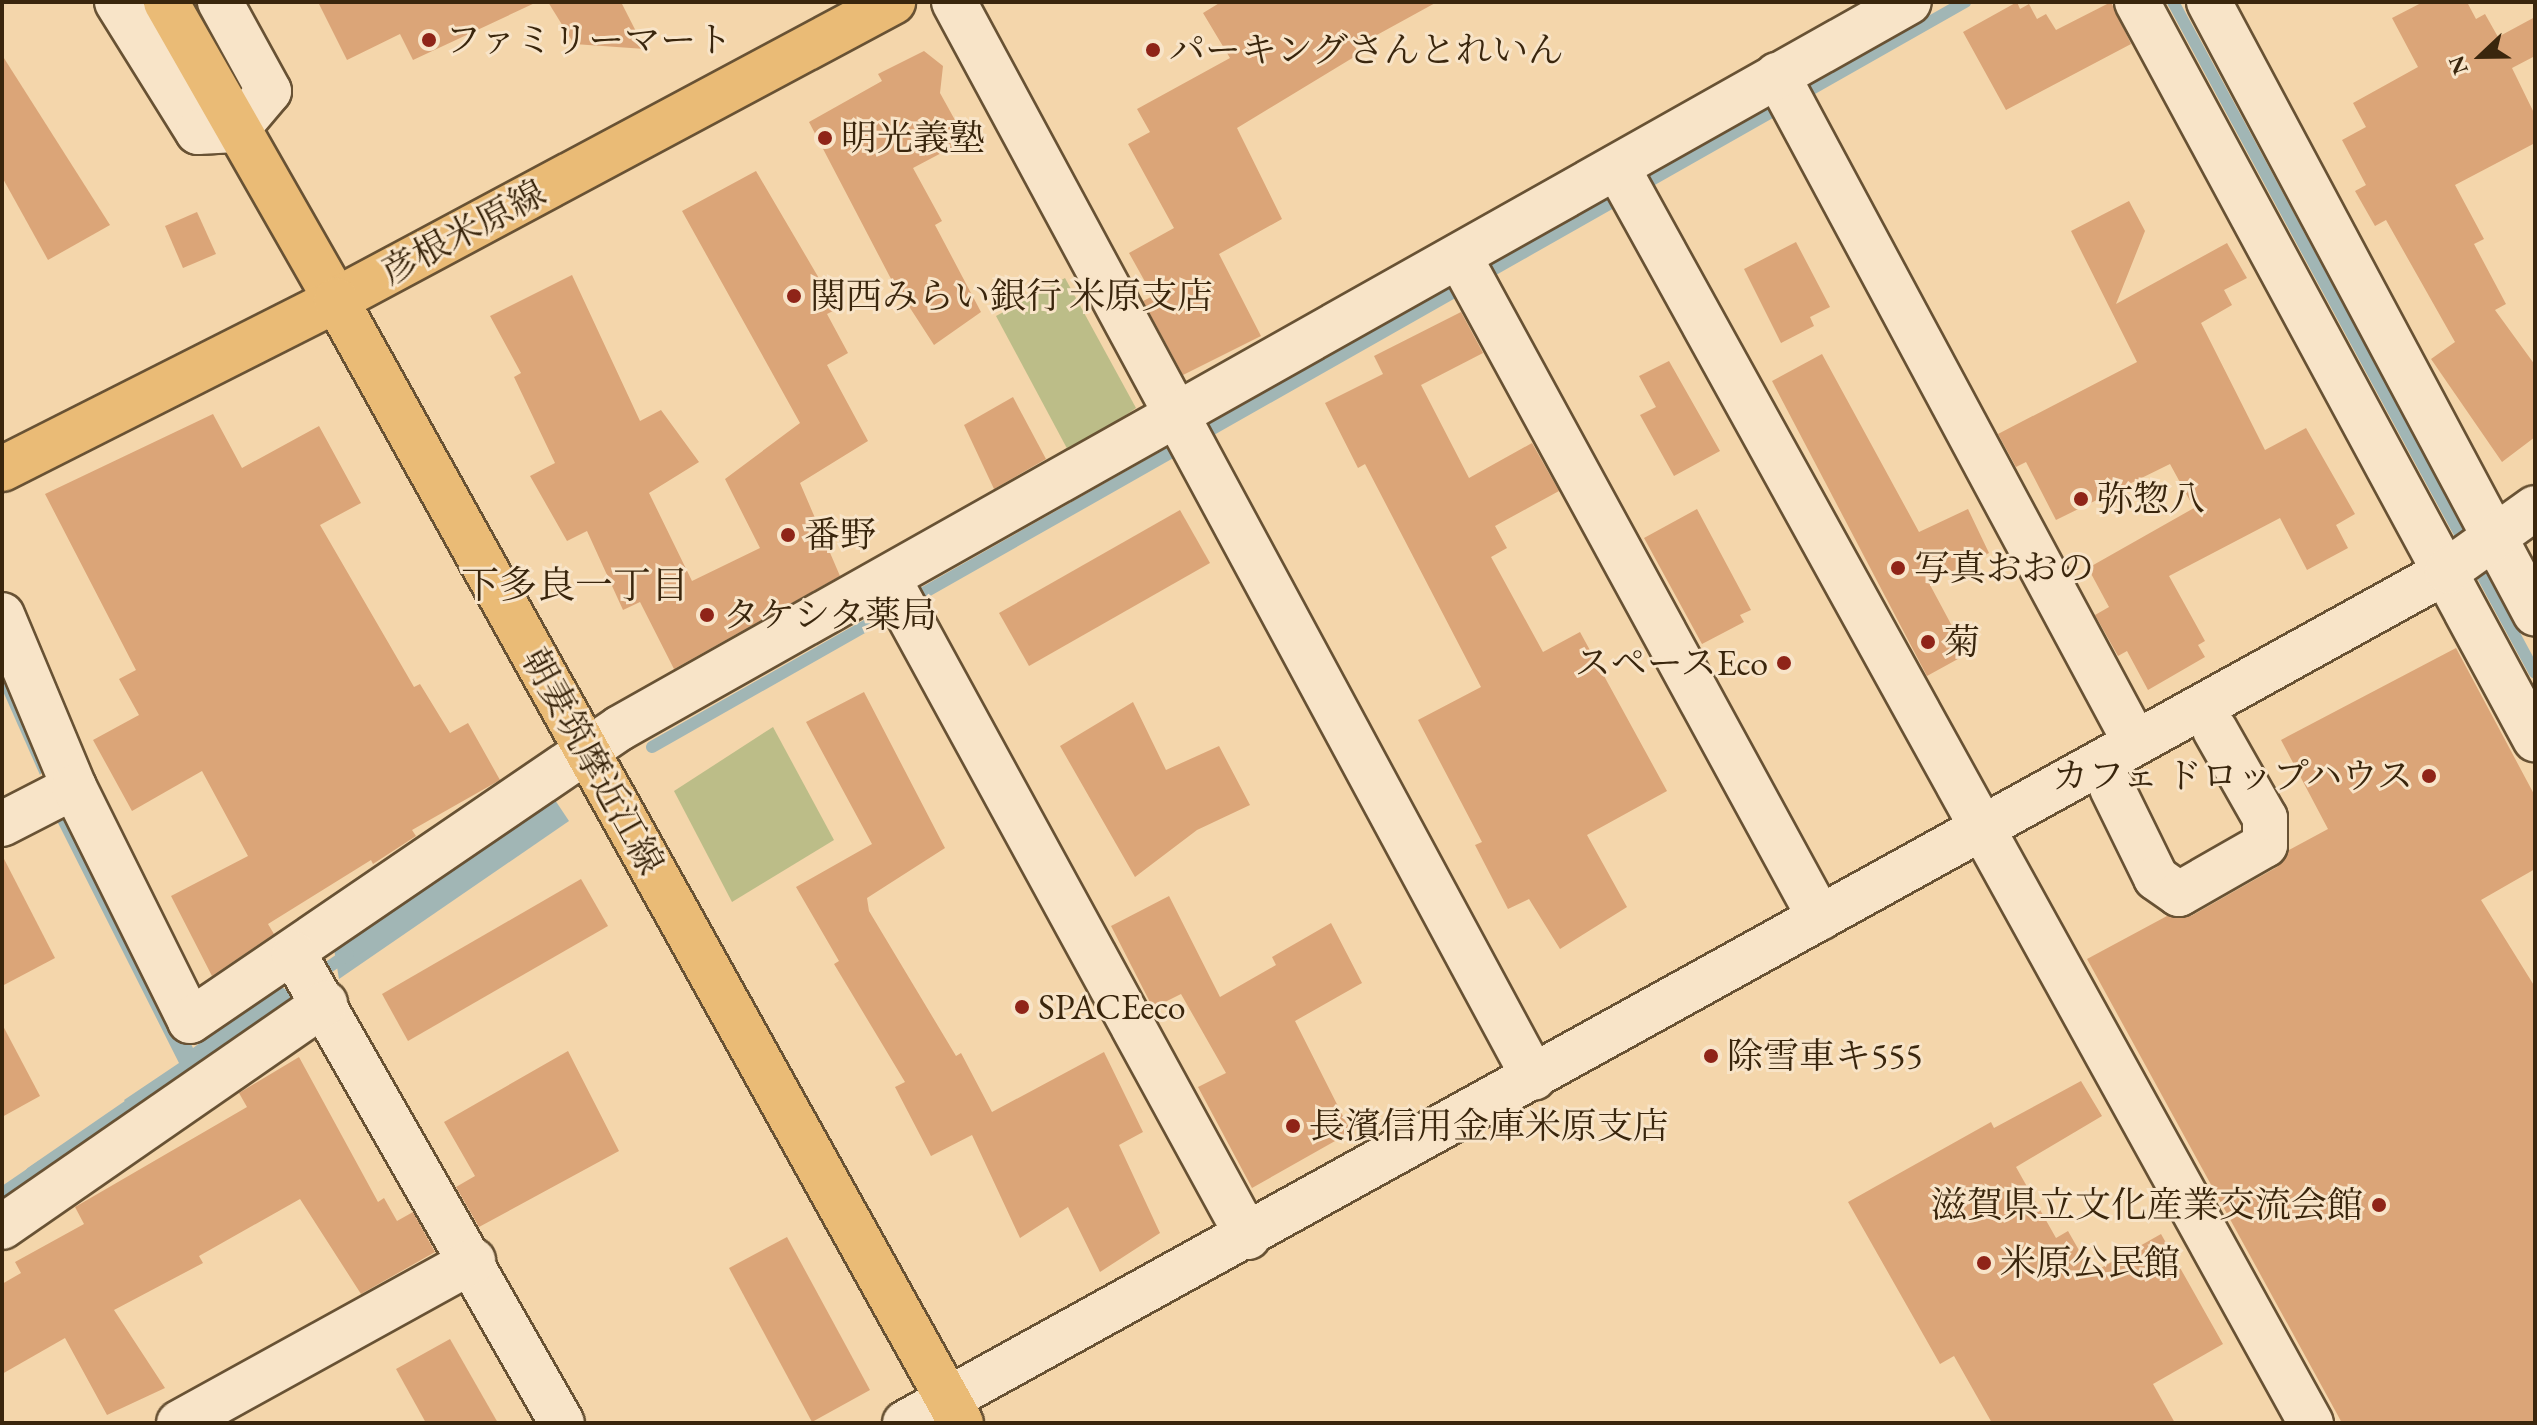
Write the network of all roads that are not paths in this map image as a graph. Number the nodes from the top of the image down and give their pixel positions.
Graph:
1 (117, 2) edge
2 (166, 2) edge
3 (220, 2) edge
4 (893, 2) edge
5 (954, 2) edge
6 (1909, 2) edge
7 (2137, 2) edge
8 (2209, 2) edge
9 (1787, 93) junction
10 (236, 130) junction
11 (1627, 185) junction
12 (1469, 274) junction
13 (336, 300) junction
14 (1189, 432) junction
15 (2, 469) edge
16 (2535, 508) edge
17 (2470, 557) junction
18 (898, 597) junction
19 (2535, 613) edge
20 (2, 615) edge
21 (2215, 730) dead end
22 (2535, 739) edge
23 (2134, 740) junction
24 (587, 749) junction
25 (74, 787) junction
26 (2112, 788) dead end
27 (2, 824) edge
28 (1979, 831) junction
29 (1820, 918) junction
30 (310, 979) junction
31 (1534, 1078) junction
32 (2, 1227) edge
33 (1248, 1237) junction
34 (473, 1261) junction
35 (955, 1412) edge
36 (179, 1423) edge
37 (562, 1423) edge
38 (905, 1423) edge
39 (2311, 1423) edge

1 - 10 street
2 - 10 main road
3 - 10 street
4 - 13 main road, 彦根米原線
5 - 14 street
6 - 9 street
7 - 17 street
8 - 17 street
9 - 11 street
9 - 23 street
10 - 13 main road
11 - 12 street
11 - 28 street
12 - 14 street
12 - 29 street
13 - 15 main road
13 - 24 main road, 朝妻筑摩近江線
14 - 18 street
14 - 31 street
16 - 17 street
17 - 19 street
17 - 22 street
17 - 23 street
18 - 24 street
18 - 33 street
20 - 25 street
21 - 26 street
23 - 28 street
24 - 30 street
24 - 35 main road, 朝妻筑摩近江線
25 - 27 street
25 - 30 street
28 - 29 street
28 - 39 street
29 - 31 street
30 - 32 street
30 - 34 street
31 - 33 street
33 - 35 street
34 - 36 street
34 - 37 street
35 - 38 street

